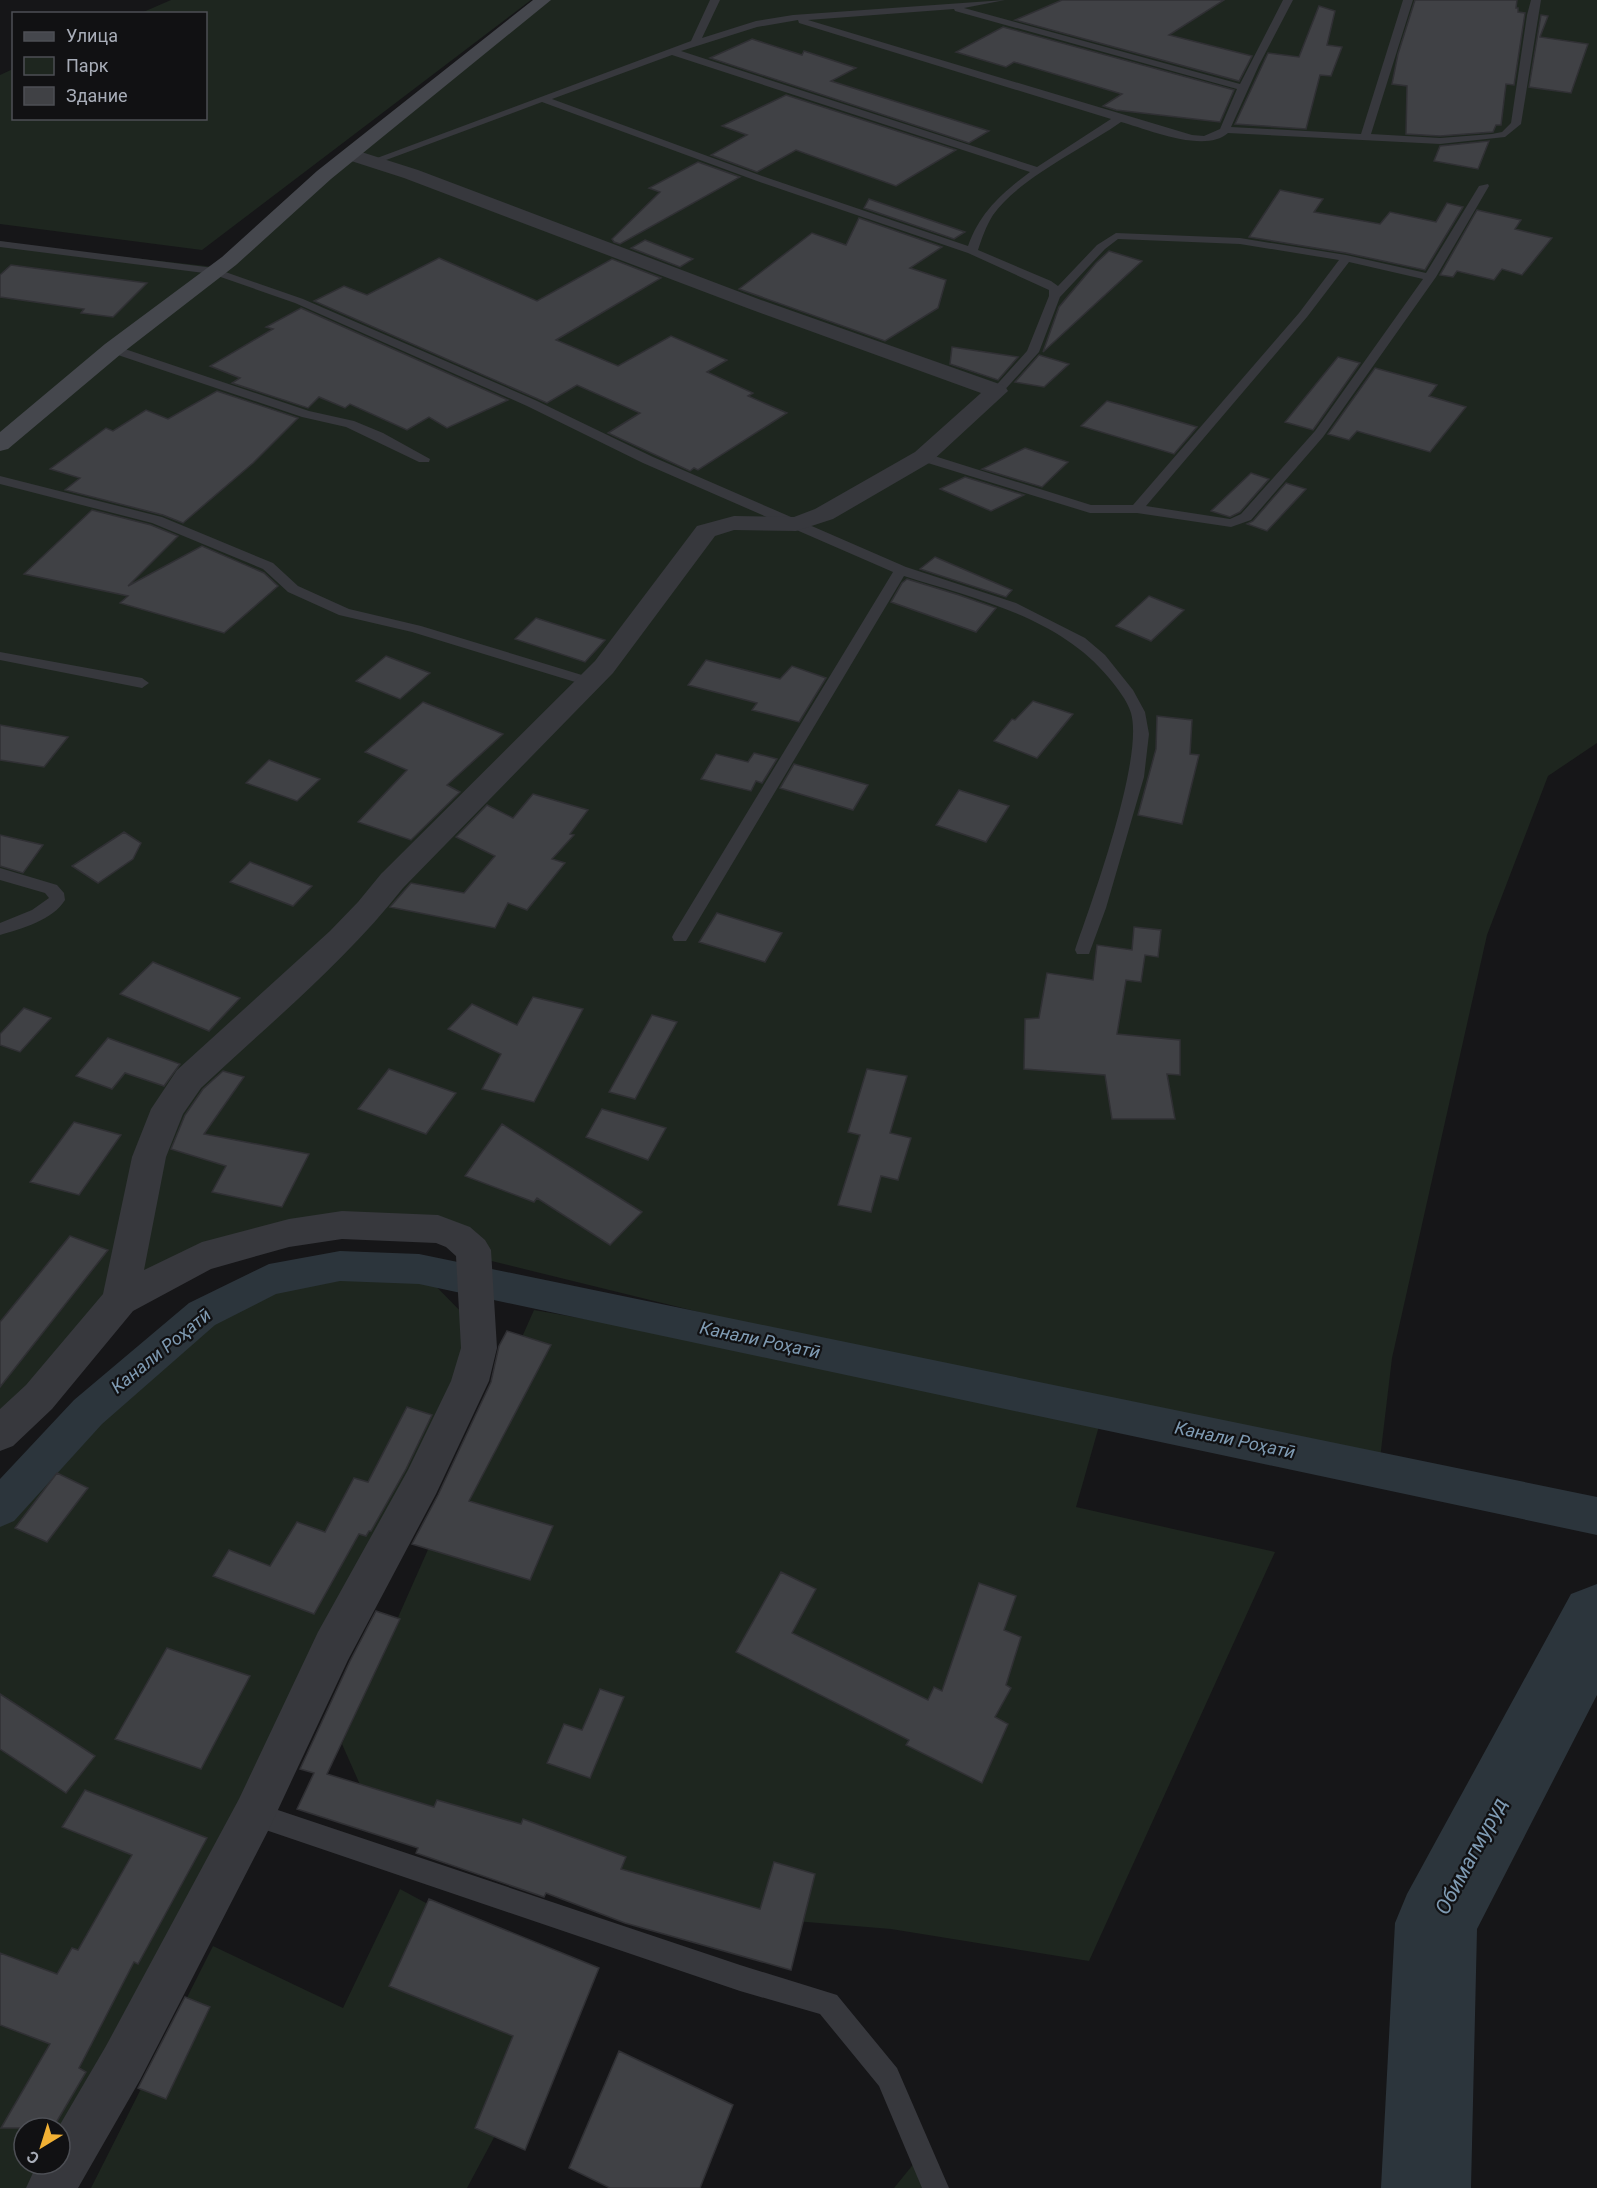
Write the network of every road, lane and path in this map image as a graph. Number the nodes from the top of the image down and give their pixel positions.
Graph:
1 (543, 0) edge
2 (715, 0) edge
3 (1000, 0) edge
4 (1288, 0) edge
5 (1408, 0) edge
6 (1536, 0) edge
7 (951, 4) edge
8 (793, 18) junction
9 (695, 43) junction
10 (673, 52) junction
11 (1243, 88) junction
12 (542, 99) junction
13 (1119, 118) junction
14 (1225, 130) junction
15 (1365, 137) junction
16 (363, 158) junction
17 (1038, 171) junction
18 (1484, 186) dead end
19 (0, 244) edge
20 (972, 250) junction
21 (1346, 258) junction
22 (214, 271) junction
23 (1430, 277) junction
24 (1055, 296) junction
25 (112, 349) junction
26 (997, 391) junction
27 (0, 444) edge
28 (923, 457) junction
29 (424, 459) dead end
30 (0, 480) edge
31 (1137, 509) junction
32 (796, 524) junction
33 (901, 570) junction
34 (0, 656) edge
35 (590, 682) junction
36 (142, 683) dead end
37 (0, 874) edge
38 (0, 929) edge
39 (680, 937) dead end
40 (1083, 950) dead end
41 (120, 1300) junction
42 (0, 1434) edge
43 (254, 1814) junction
44 (51, 2188) edge
45 (936, 2188) edge

1 - 16 street
2 - 9 lane
3 - 7 lane
4 - 11 lane
5 - 15 lane
6 - 15 lane
7 - 8 lane
7 - 11 lane
8 - 9 lane
8 - 13 lane
9 - 10 lane
10 - 12 lane
10 - 17 lane
11 - 14 lane
12 - 16 lane
12 - 20 lane
13 - 14 lane
13 - 17 lane
14 - 15 lane
16 - 22 street
16 - 26 street
17 - 20 lane
18 - 23 lane
19 - 22 lane
20 - 24 lane
21 - 23 lane
21 - 24 lane
21 - 31 lane
22 - 25 street
22 - 32 lane
23 - 31 lane
24 - 26 lane
25 - 27 street
25 - 29 lane
26 - 28 street
28 - 31 lane
28 - 32 street
30 - 35 lane
32 - 33 lane
32 - 35 street
33 - 39 lane
33 - 40 lane
34 - 36 lane
35 - 41 street
37 - 38 lane
41 - 42 street
41 - 43 street
43 - 44 street
43 - 45 lane

